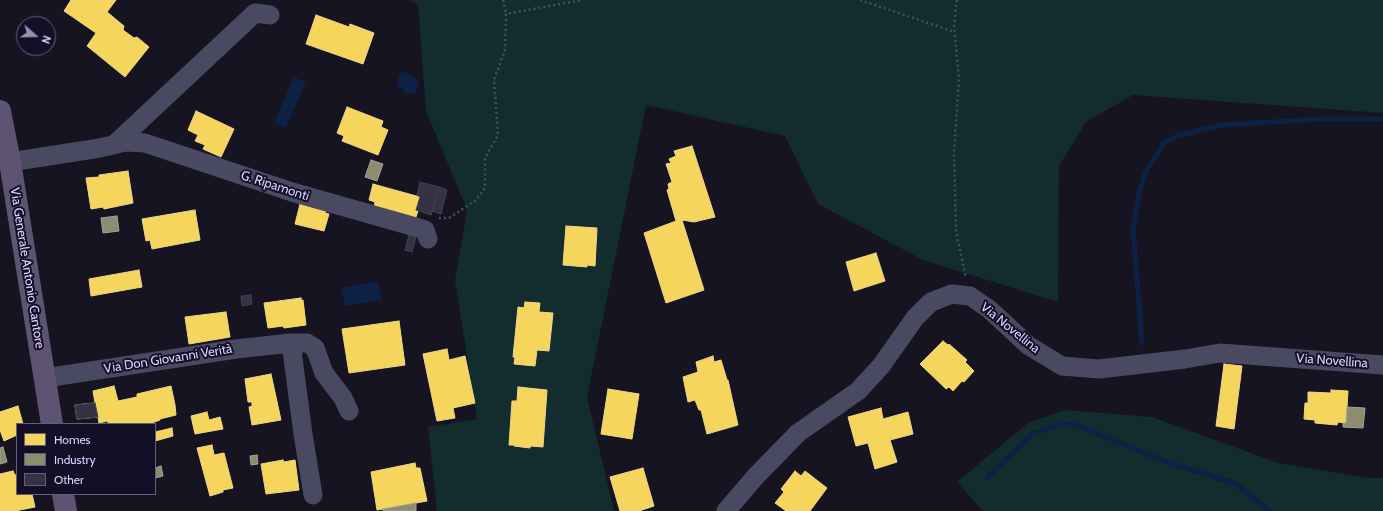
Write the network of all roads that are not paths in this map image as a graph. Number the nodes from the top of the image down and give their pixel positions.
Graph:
1 (270, 15) dead end
2 (0, 112) edge
3 (116, 144) junction
4 (10, 162) junction
5 (428, 239) dead end
6 (291, 343) junction
7 (1383, 364) edge
8 (45, 378) junction
9 (349, 411) dead end
10 (52, 423) edge
11 (63, 495) edge
12 (314, 495) dead end
13 (66, 511) edge
14 (726, 511) edge

1 - 3 street
2 - 4 main road, Via Generale Antonio Cantore
3 - 4 street, G. Ripamonti
3 - 5 street, G. Ripamonti
4 - 8 main road, Via Generale Antonio Cantore
6 - 8 street, Via Don Giovanni Verità
6 - 9 street, Via Don Giovanni Verità
6 - 12 street
7 - 14 street, Via Novellina
8 - 10 main road, Via Generale Antonio Cantore
11 - 13 main road

